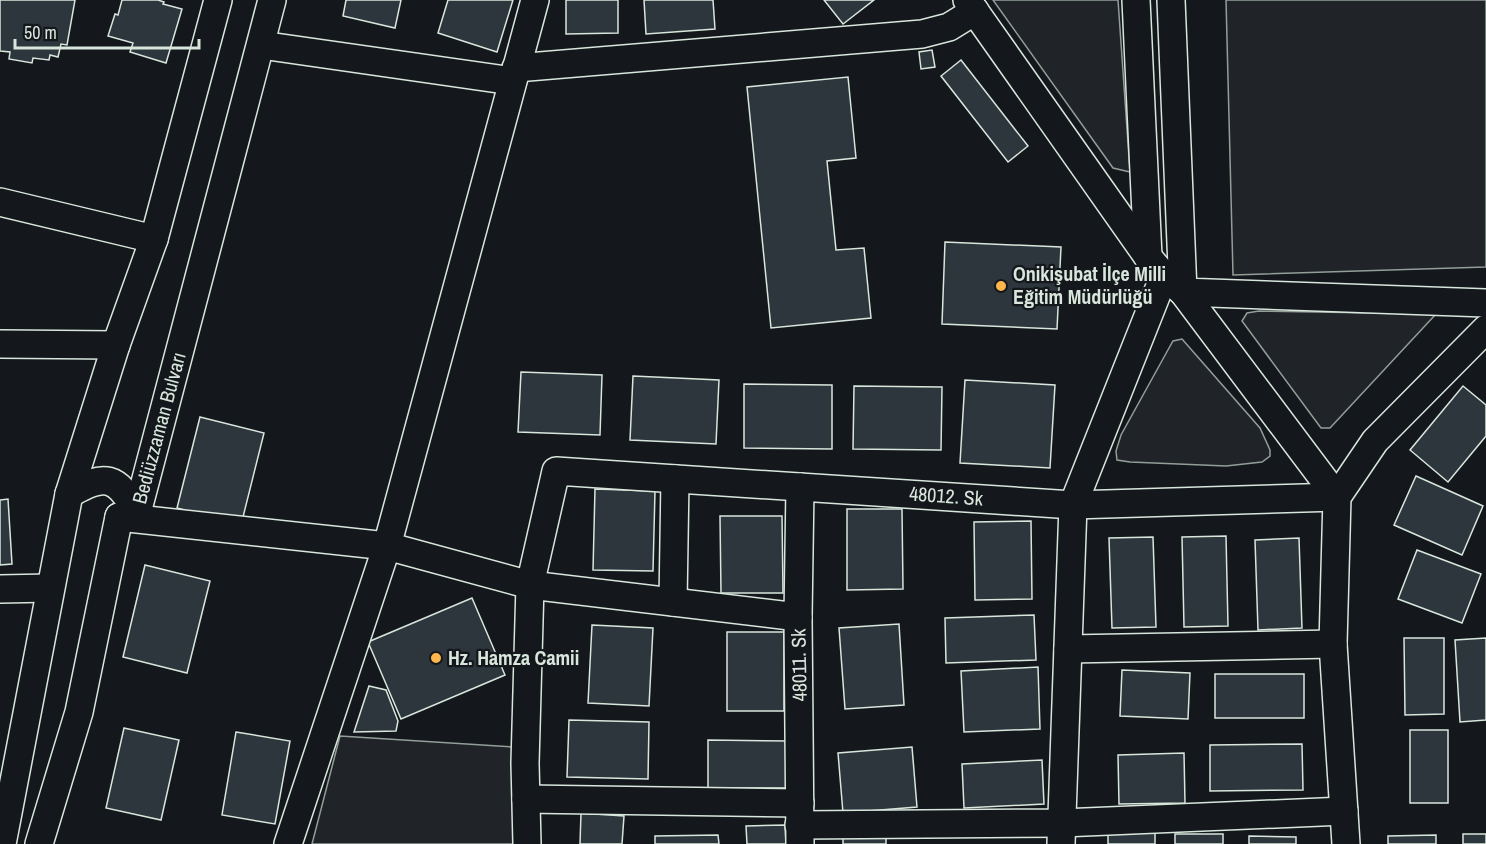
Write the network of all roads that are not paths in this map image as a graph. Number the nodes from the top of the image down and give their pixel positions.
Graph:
1 (218, 0) edge
2 (272, 0) edge
3 (535, 0) edge
4 (1136, 0) edge
5 (1171, 0) edge
6 (971, 6) edge
7 (261, 45) junction
8 (514, 75) junction
9 (0, 202) edge
10 (154, 239) junction
11 (1165, 275) junction
12 (1486, 303) edge
13 (1486, 329) edge
14 (0, 344) edge
15 (116, 345) junction
16 (675, 479) junction
17 (800, 487) junction
18 (69, 494) junction
19 (1336, 496) junction
20 (1073, 504) junction
21 (128, 515) junction
22 (387, 546) junction
23 (530, 585) junction
24 (50, 588) junction
25 (0, 589) edge
26 (673, 602) junction
27 (798, 617) junction
28 (1334, 644) junction
29 (1068, 649) junction
30 (526, 799) junction
31 (1344, 812) junction
32 (800, 824) edge
33 (1062, 833) edge
34 (2, 844) edge
35 (39, 844) edge
36 (288, 844) edge
37 (528, 844) edge
38 (1346, 844) edge

1 - 10 street
2 - 7 street, Bediüzzaman Bulvarı
3 - 8 street
4 - 11 street
5 - 11 street
6 - 8 street
6 - 11 street
7 - 8 street
7 - 21 street, Bediüzzaman Bulvarı
8 - 22 street
9 - 10 street
10 - 15 street
11 - 12 street
11 - 19 street
11 - 20 street
13 - 19 street
14 - 15 street
15 - 18 street
16 - 17 street, 48012. Sk
16 - 23 street, 48012. Sk
16 - 26 street
17 - 20 street, 48012. Sk
17 - 27 street, 48011. Sk
18 - 21 street
18 - 24 street
19 - 20 street, 48012. Sk
19 - 28 street
20 - 29 street
21 - 22 street
21 - 35 street, Bediüzzaman Bulvarı
22 - 23 street
22 - 36 street
23 - 26 street
23 - 30 street
24 - 25 street
24 - 34 street
26 - 27 street
27 - 32 street, 48011. Sk
28 - 29 street
28 - 31 street
29 - 33 street
30 - 32 street
30 - 37 street
31 - 33 street
31 - 38 street
32 - 33 street

